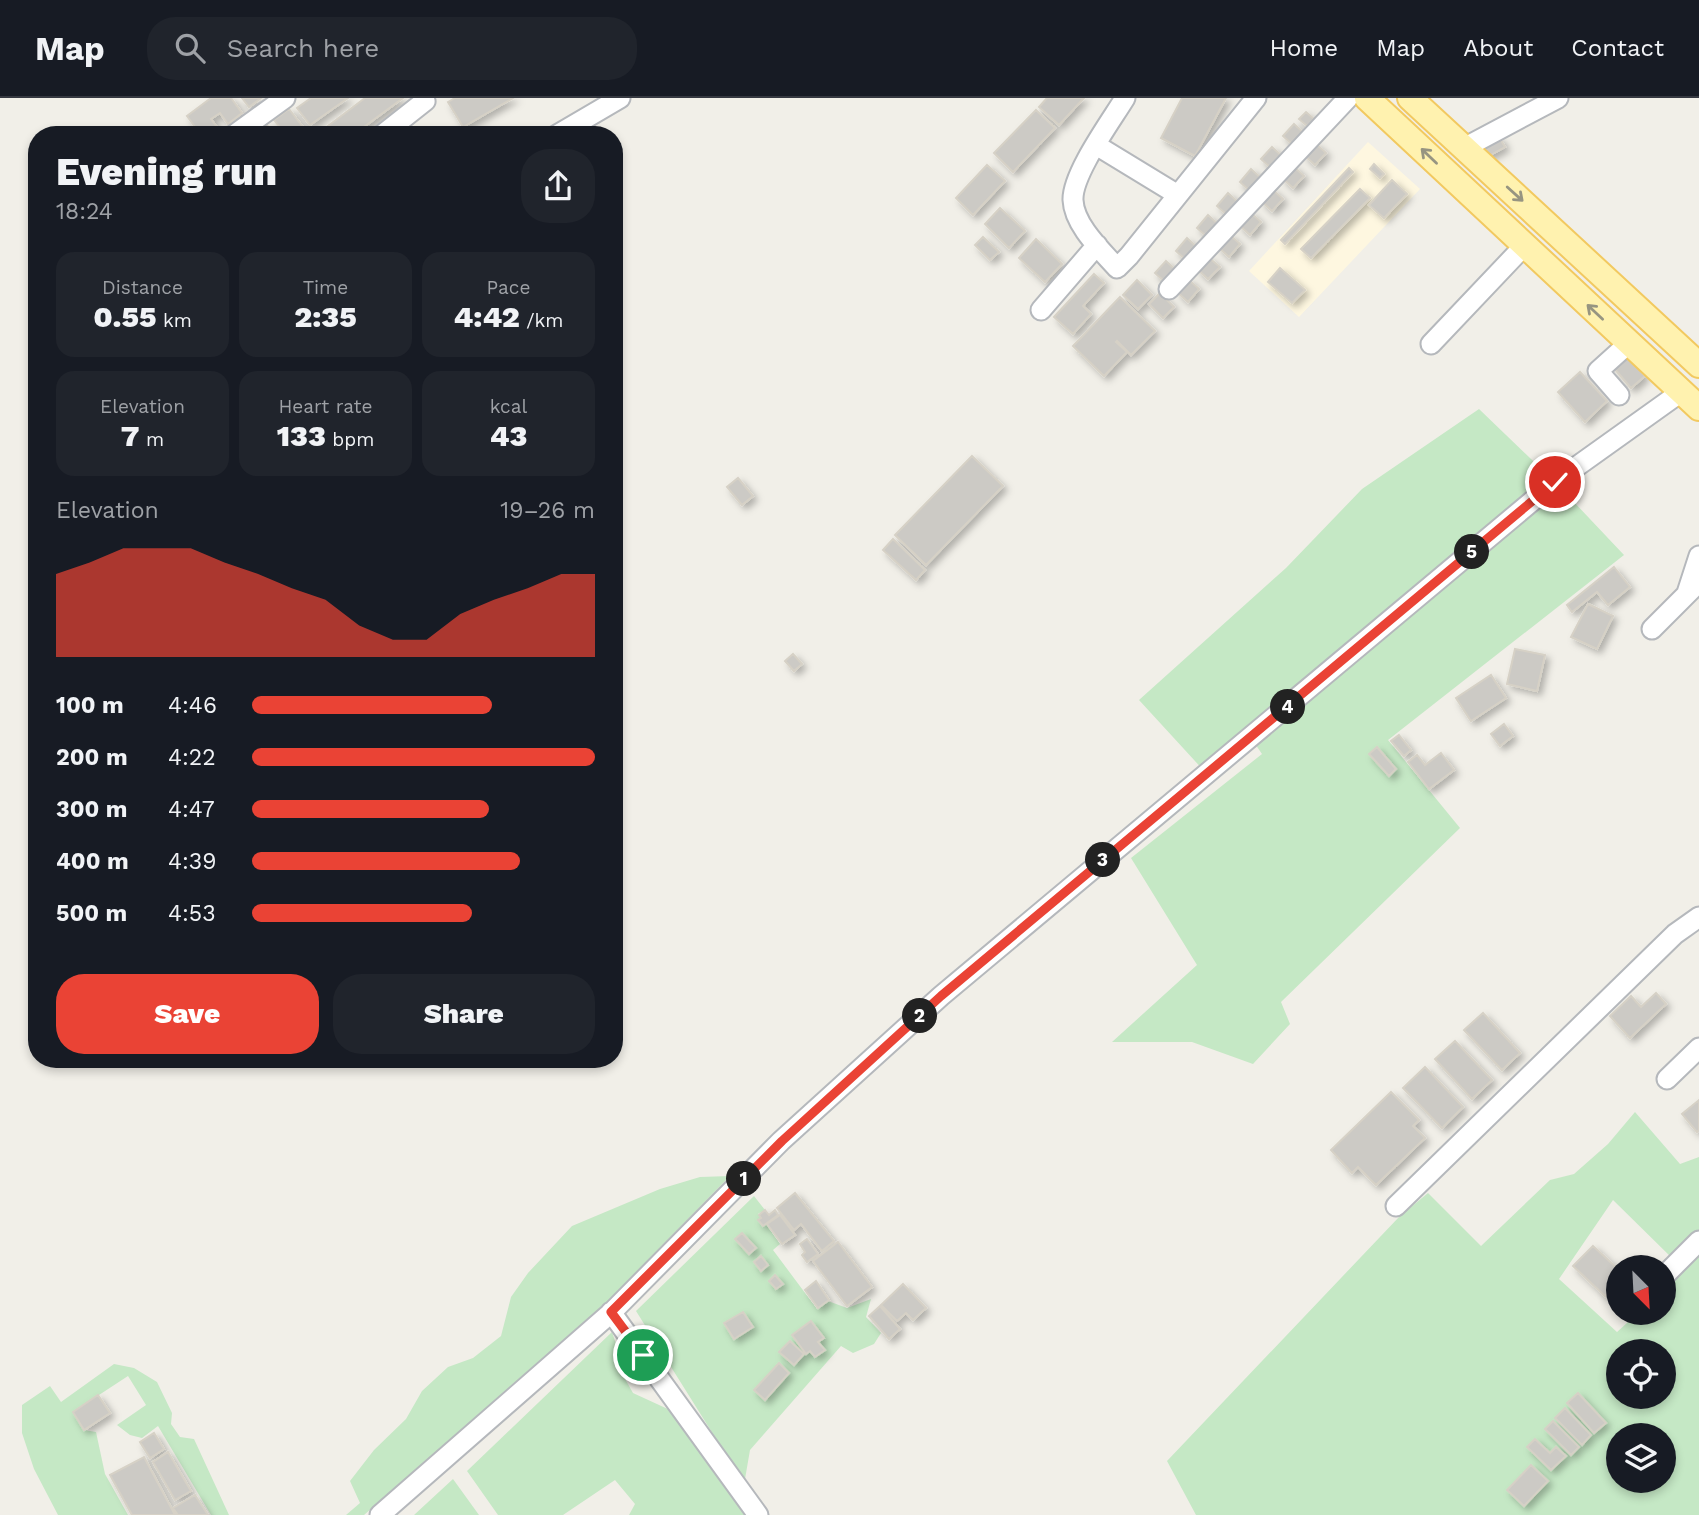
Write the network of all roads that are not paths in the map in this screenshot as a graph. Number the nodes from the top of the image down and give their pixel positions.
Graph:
1 (285, 98) edge
2 (424, 98) edge
3 (620, 98) edge
4 (1125, 98) edge
5 (1256, 98) edge
6 (1348, 98) edge
7 (1367, 98) edge
8 (1410, 98) edge
9 (1558, 98) edge
10 (246, 126) edge
11 (393, 126) edge
12 (572, 126) edge
13 (1096, 145) junction
14 (1464, 148) junction
15 (1178, 195) junction
16 (1097, 245) junction
17 (1524, 246) junction
18 (1169, 289) dead end
19 (1041, 310) dead end
20 (1629, 343) junction
21 (1431, 344) dead end
22 (1699, 365) edge
23 (1619, 395) dead end
24 (1690, 400) edge
25 (1699, 556) edge
26 (1693, 588) edge
27 (1652, 629) dead end
28 (1699, 917) edge
29 (1699, 1048) edge
30 (1667, 1079) dead end
31 (1396, 1206) dead end
32 (1699, 1241) edge
33 (1676, 1264) edge
34 (611, 1312) junction
35 (380, 1515) edge
36 (758, 1515) edge

1 - 10 street
2 - 11 street
3 - 12 street
4 - 13 street
5 - 15 street
6 - 18 street
17 -> 7 main road
8 - 14 main road
9 - 14 street
13 - 15 street
13 - 16 street
14 -> 22 main road
15 - 16 street
16 - 19 street
20 -> 17 main road
17 - 21 street
20 - 23 street
20 - 24 main road
24 - 34 street
25 - 26 street
26 - 27 street
28 - 31 street
29 - 30 street
32 - 33 street
34 - 35 street
34 - 36 street

